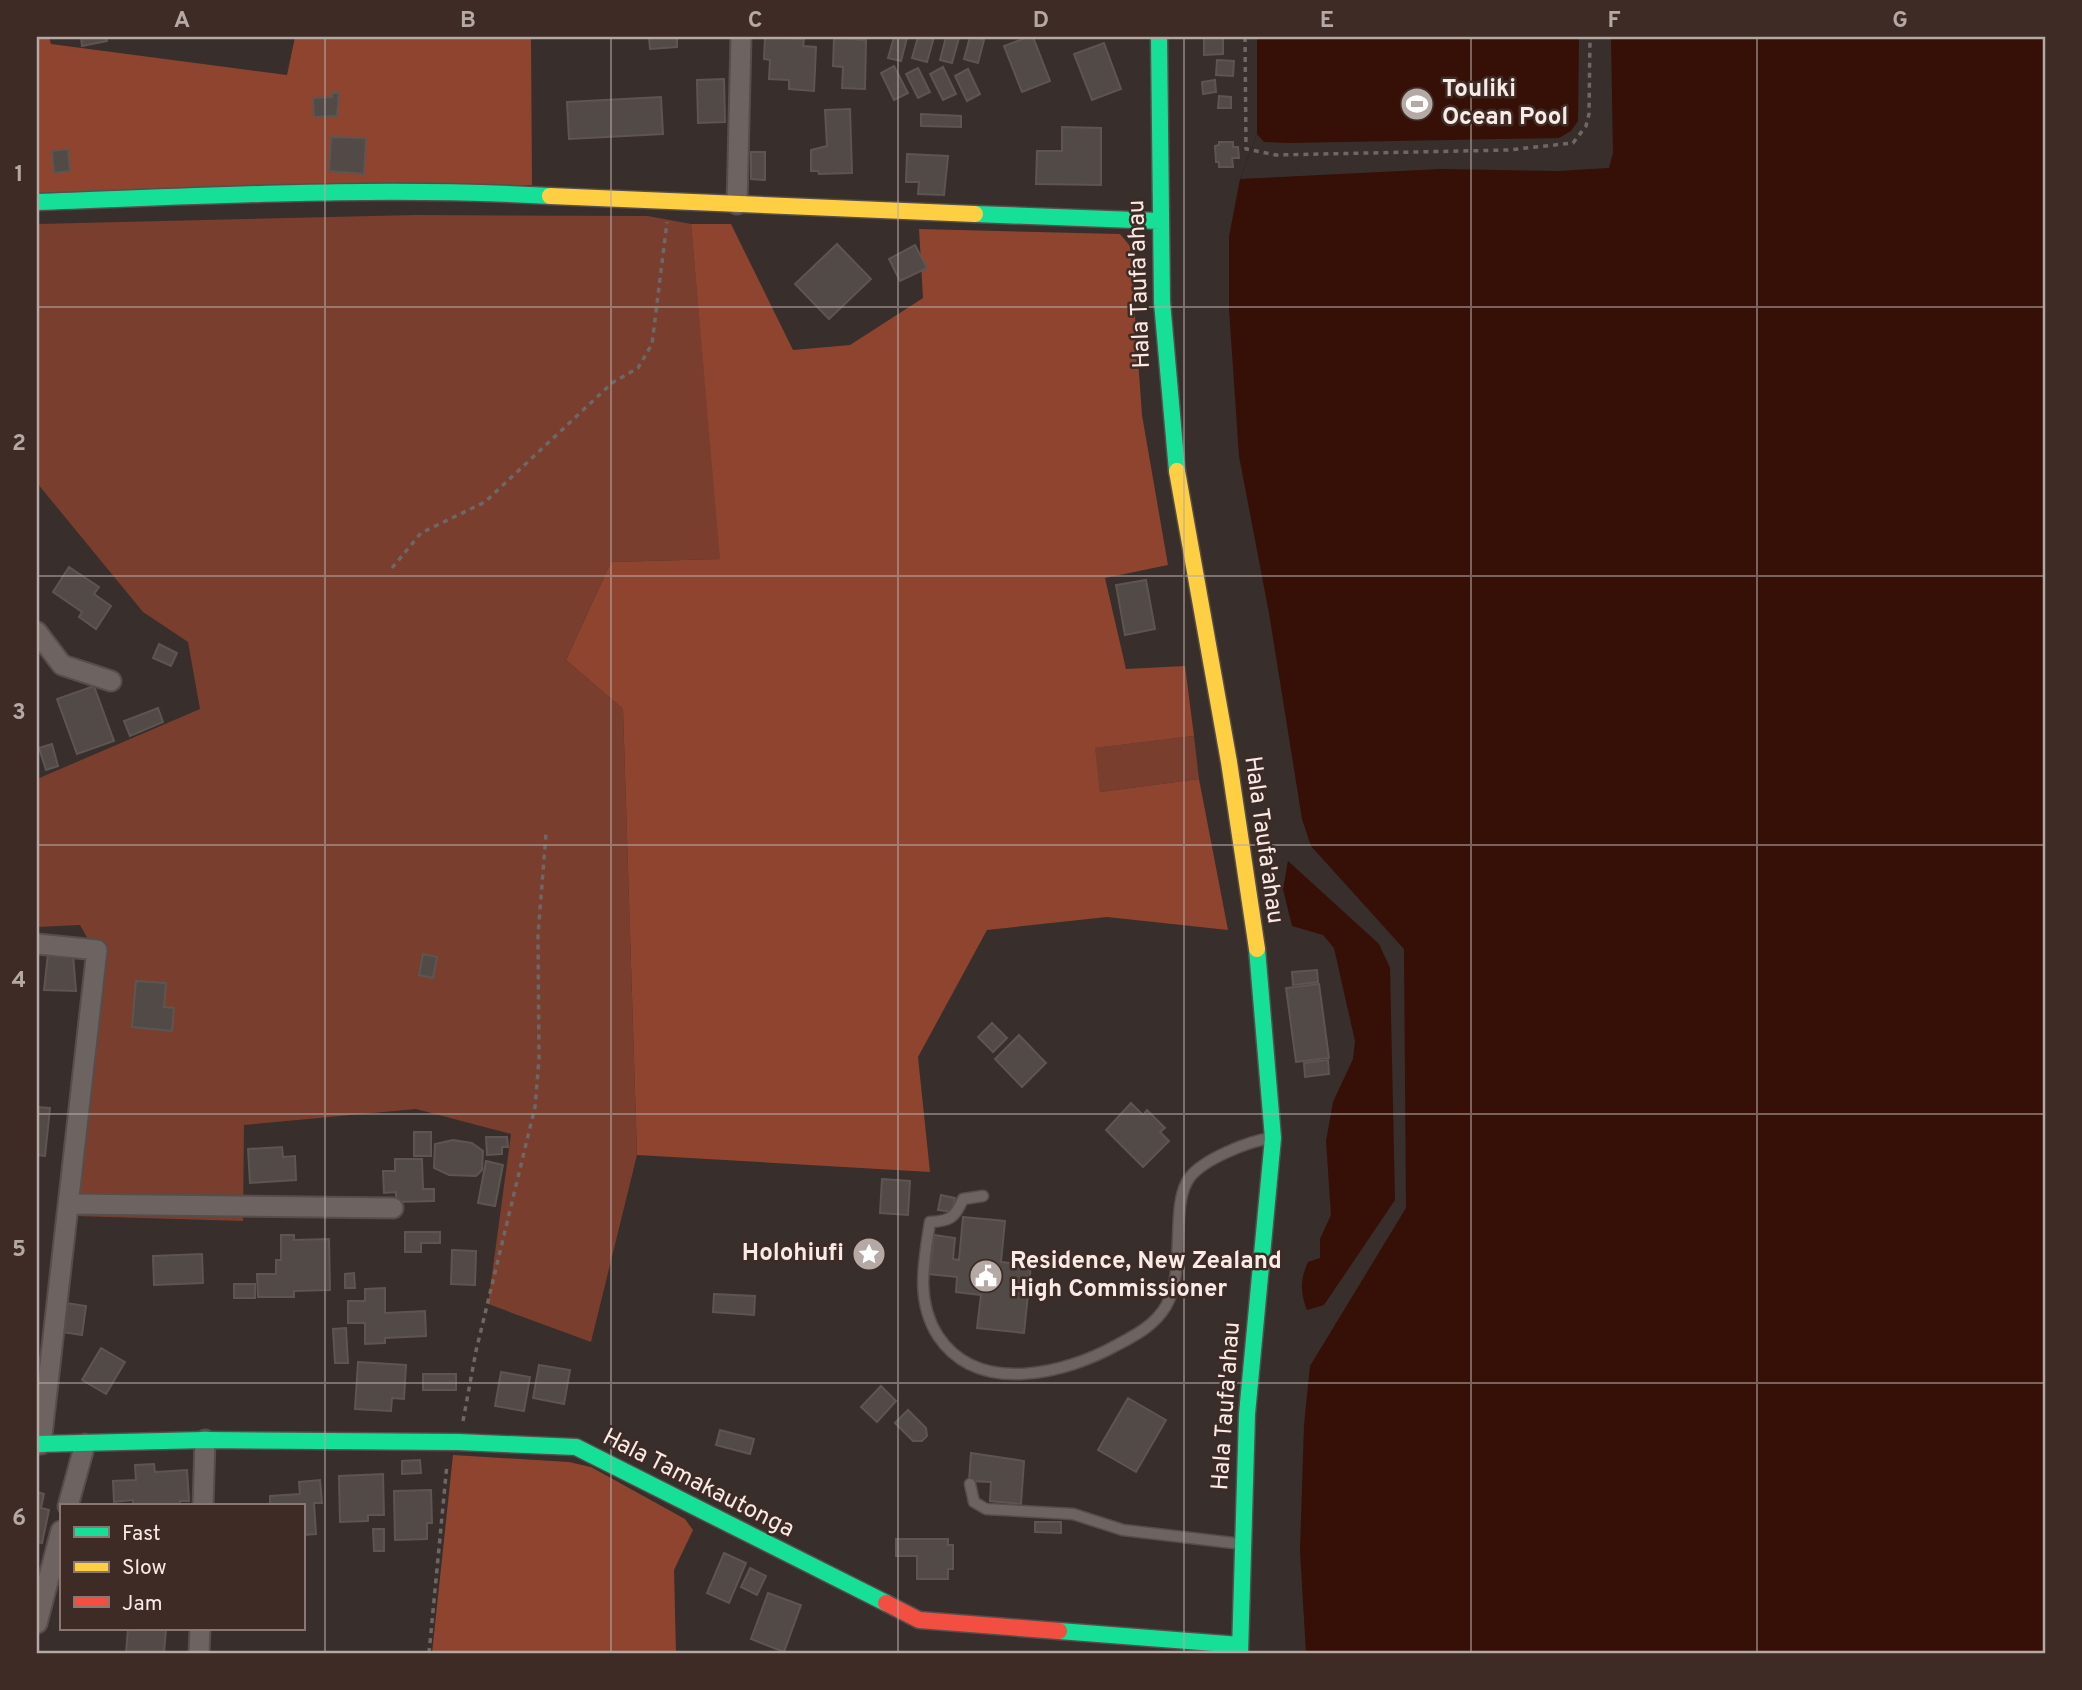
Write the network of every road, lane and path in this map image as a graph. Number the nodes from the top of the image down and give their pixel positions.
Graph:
1 (741, 37) edge
2 (1159, 37) edge
3 (1245, 37) edge
4 (1590, 37) edge
5 (37, 202) edge
6 (670, 203) junction
7 (737, 204) junction
8 (1160, 220) junction
9 (392, 568) dead end
10 (37, 632) edge
11 (111, 681) dead end
12 (545, 834) dead end
13 (37, 944) edge
14 (1273, 1138) junction
15 (983, 1196) dead end
16 (69, 1204) junction
17 (393, 1208) dead end
18 (205, 1440) junction
19 (458, 1442) junction
20 (39, 1444) edge
21 (85, 1444) junction
22 (970, 1485) dead end
23 (69, 1504) edge
24 (204, 1504) edge
25 (60, 1535) edge
26 (1242, 1544) junction
27 (37, 1623) edge
28 (200, 1630) edge
29 (1240, 1649) edge
30 (199, 1653) edge
31 (429, 1653) edge

1 - 7 street
2 - 8 street, Hala Taufa'ahau
3 - 4 path
5 - 6 street
6 - 7 street
6 - 9 path
7 - 8 street
8 - 14 street, Hala Taufa'ahau
10 - 11 street
12 - 19 path
13 - 16 street
14 - 15 lane
14 - 26 street, Hala Taufa'ahau
16 - 17 street
16 - 20 street
18 - 19 street, Hala Tamakautonga
18 - 21 street, Hala Tamakautonga
18 - 24 street
19 - 29 street, Hala Tamakautonga
19 - 31 path
20 - 21 street, Hala Tamakautonga
21 - 23 street
22 - 26 lane
25 - 27 street
26 - 29 street, Hala Taufa'ahau
28 - 30 street

